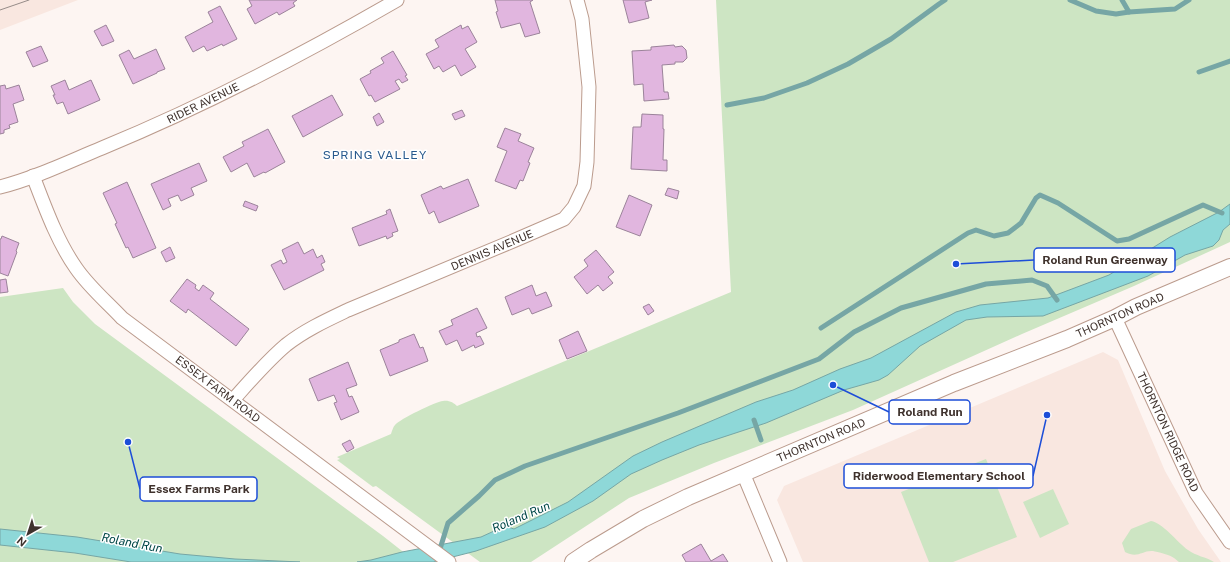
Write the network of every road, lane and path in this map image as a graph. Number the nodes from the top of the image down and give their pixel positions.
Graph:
1 (398, 0) edge
2 (577, 0) edge
3 (33, 176) junction
4 (0, 187) edge
5 (1230, 267) edge
6 (1115, 318) junction
7 (233, 400) junction
8 (743, 473) junction
9 (1230, 542) edge
10 (449, 562) edge
11 (573, 562) edge
12 (780, 562) edge

1 - 3 street, RIDER AVENUE
2 - 7 street, DENNIS AVENUE
3 - 4 street, RIDER AVENUE
3 - 7 street, ESSEX FARM ROAD
5 - 6 street, THORNTON ROAD
6 - 8 street, THORNTON ROAD
6 - 9 street, THORNTON RIDGE ROAD
7 - 10 street, ESSEX FARM ROAD
8 - 11 street, THORNTON ROAD
8 - 12 street

